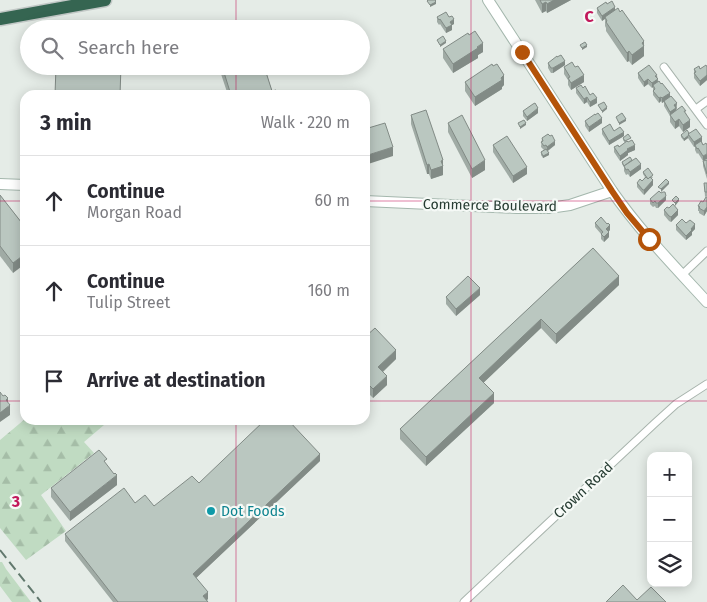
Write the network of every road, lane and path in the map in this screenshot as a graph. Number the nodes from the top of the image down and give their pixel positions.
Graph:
1 (105, 0) edge
2 (488, 0) edge
3 (0, 19) edge
4 (664, 67) dead end
5 (707, 101) edge
6 (696, 109) junction
7 (707, 125) edge
8 (0, 184) edge
9 (20, 185) edge
10 (612, 191) junction
11 (370, 201) edge
12 (707, 251) edge
13 (682, 275) junction
14 (707, 302) edge
15 (707, 384) edge
16 (464, 602) edge

1 - 3 highway
2 - 10 street
4 - 6 street
5 - 6 street
6 - 7 street
8 - 9 street
10 - 11 street, Commerce Boulevard
10 - 13 street
12 - 13 street
13 - 14 street
15 - 16 street, Crown Road

